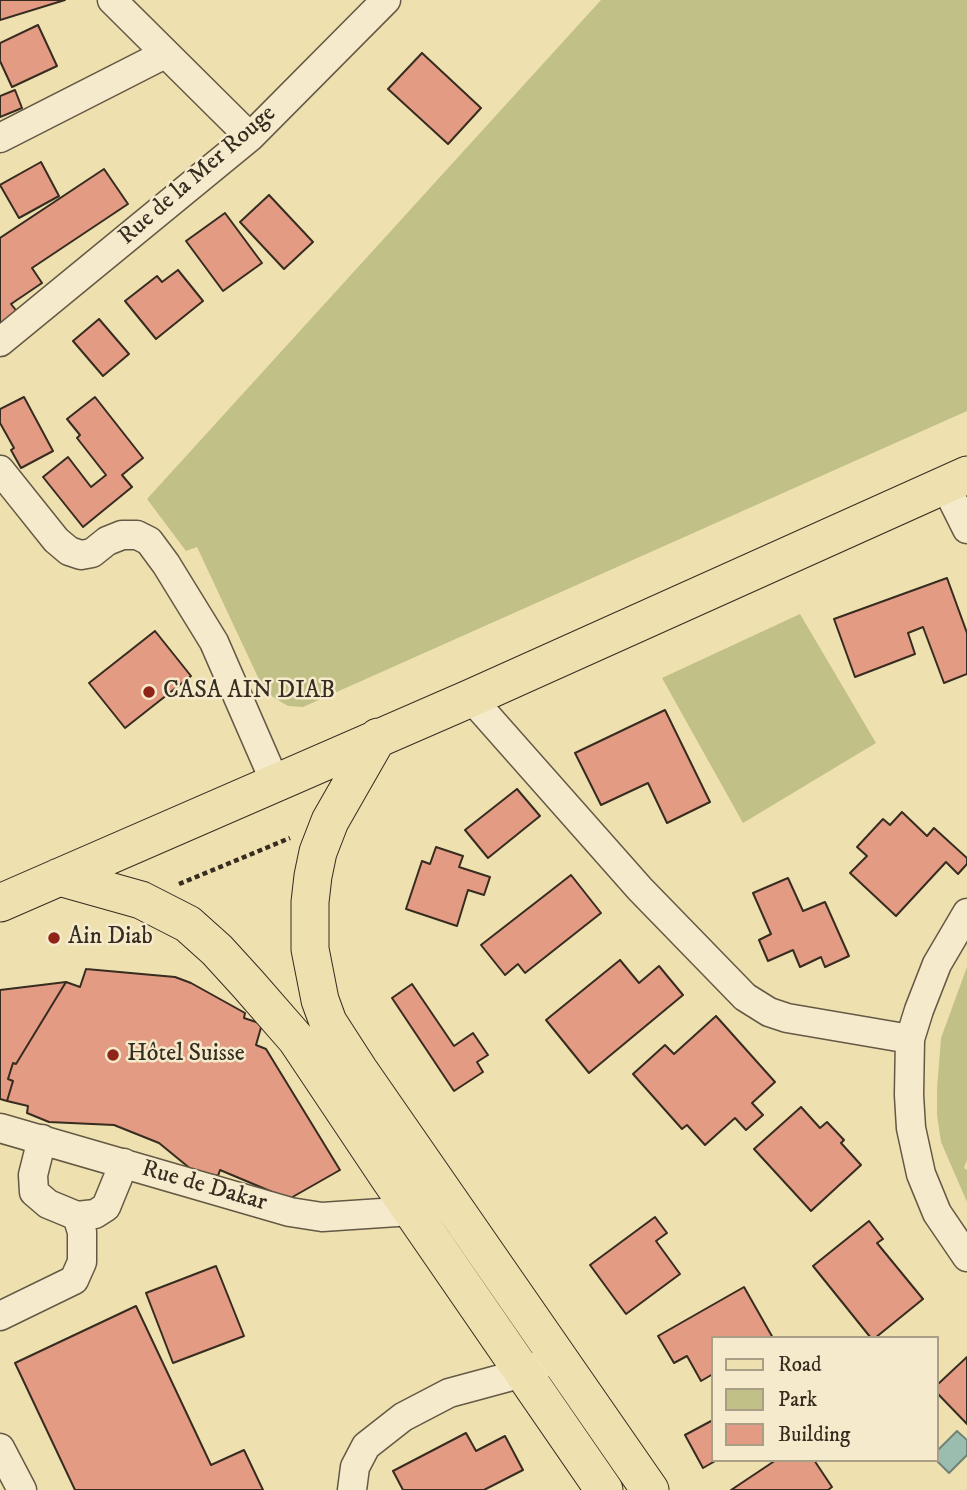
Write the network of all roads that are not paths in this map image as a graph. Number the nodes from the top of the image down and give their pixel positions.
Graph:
1 (111, 0) edge
2 (386, 0) edge
3 (165, 54) junction
4 (250, 136) junction
5 (0, 138) edge
6 (0, 342) edge
7 (0, 470) edge
8 (956, 480) edge
9 (967, 528) edge
10 (471, 698) junction
11 (378, 737) junction
12 (275, 782) junction
13 (59, 877) junction
14 (0, 903) edge
15 (967, 914) edge
16 (910, 1040) junction
17 (0, 1128) edge
18 (42, 1139) junction
19 (124, 1163) junction
20 (412, 1211) junction
21 (77, 1216) junction
22 (967, 1257) edge
23 (0, 1316) edge
24 (557, 1357) junction
25 (523, 1373) junction
26 (0, 1448) edge
27 (22, 1490) edge
28 (352, 1490) edge
29 (604, 1490) edge
30 (650, 1490) edge

1 - 3 street
2 - 4 street, Rue de la Mer Rouge
3 - 4 street
3 - 5 street
4 - 6 street, Rue de la Mer Rouge
7 - 12 street
8 - 9 street
8 - 10 main road
10 - 11 main road
10 - 16 street
11 - 12 main road
11 - 24 main road
12 - 13 main road
13 - 14 main road
13 - 20 main road
15 - 16 street
16 - 22 street
17 - 18 street, Rue de Dakar
18 - 19 street, Rue de Dakar
18 - 21 street
19 - 20 street, Rue de Dakar
19 - 21 street
20 - 25 main road
21 - 23 street
24 - 25 street
24 - 30 main road
25 - 28 street
25 - 29 main road
26 - 27 street

